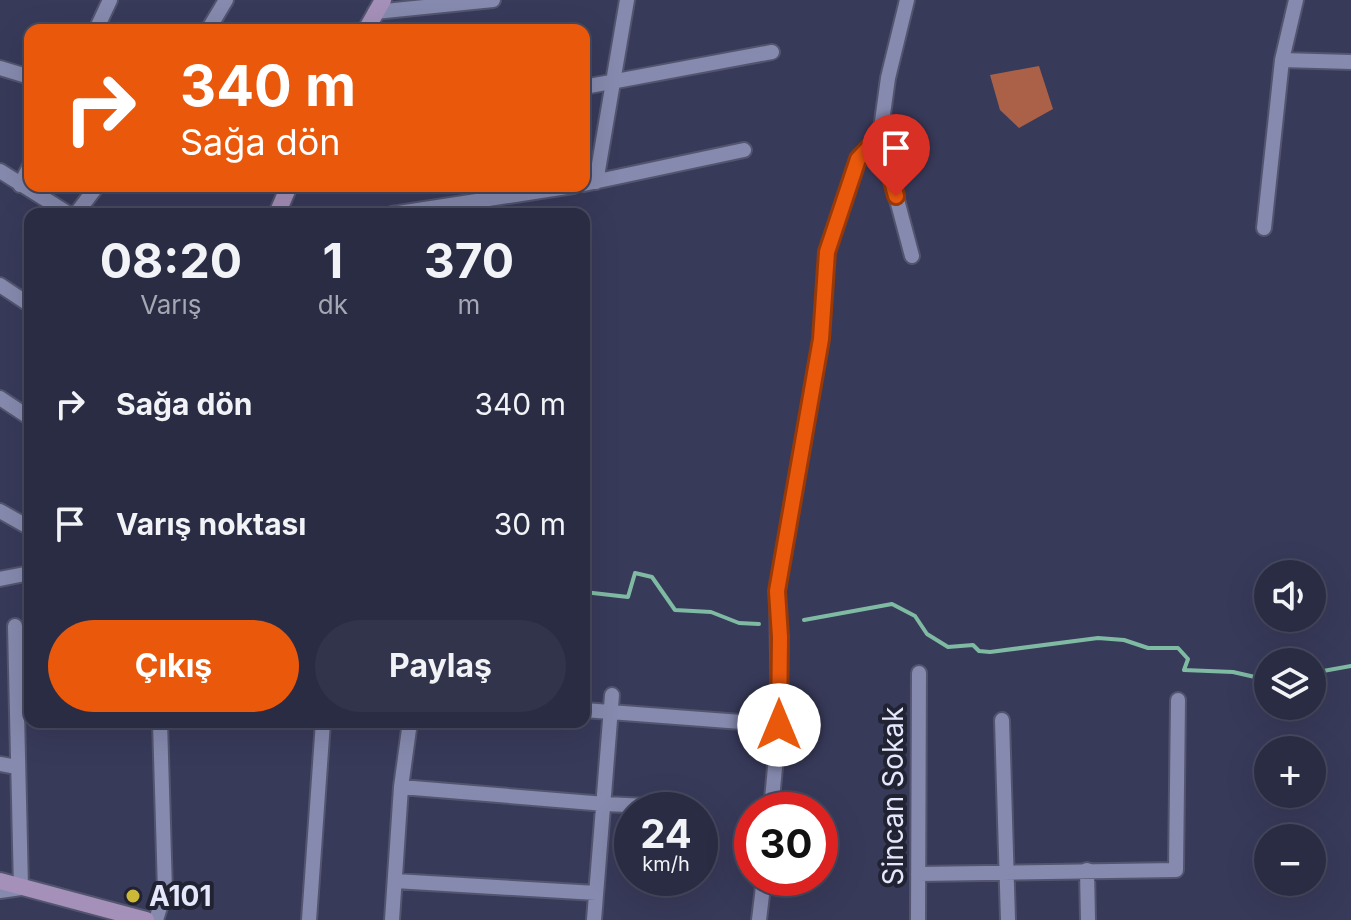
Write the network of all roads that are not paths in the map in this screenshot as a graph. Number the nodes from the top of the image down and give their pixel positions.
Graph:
1 (110, 0) edge
2 (226, 0) edge
3 (493, 0) edge
4 (627, 0) edge
5 (907, 0) edge
6 (1296, 0) edge
7 (379, 6) edge
8 (99, 24) edge
9 (212, 24) edge
10 (369, 24) edge
11 (772, 52) dead end
12 (1282, 60) junction
13 (1351, 62) edge
14 (0, 68) edge
15 (24, 75) edge
16 (613, 82) junction
17 (590, 86) edge
18 (880, 136) junction
19 (744, 150) dead end
20 (0, 171) edge
21 (24, 177) edge
22 (590, 183) edge
23 (20, 185) junction
24 (24, 187) edge
25 (32, 192) edge
26 (534, 192) edge
27 (59, 208) edge
28 (431, 208) edge
29 (1264, 228) dead end
30 (912, 256) dead end
31 (0, 285) edge
32 (24, 301) edge
33 (0, 398) edge
34 (24, 414) edge
35 (0, 511) edge
36 (24, 525) edge
37 (24, 574) edge
38 (0, 579) edge
39 (15, 626) dead end
40 (919, 673) dead end
41 (612, 695) dead end
42 (1178, 700) dead end
43 (590, 710) edge
44 (611, 712) junction
45 (1002, 720) dead end
46 (779, 725) junction
47 (160, 728) edge
48 (323, 728) edge
49 (409, 728) edge
50 (0, 764) edge
51 (17, 767) junction
52 (401, 787) junction
53 (773, 792) edge
54 (605, 804) junction
55 (614, 804) edge
56 (1087, 870) junction
57 (1007, 871) junction
58 (918, 874) junction
59 (0, 881) edge
60 (395, 881) junction
61 (21, 888) junction
62 (0, 891) edge
63 (596, 893) junction
64 (762, 896) edge
65 (146, 920) edge
66 (156, 920) edge
67 (309, 920) edge
68 (392, 920) edge
69 (594, 920) edge
70 (759, 920) edge
71 (918, 920) edge
72 (1008, 920) edge
73 (1088, 920) edge

1 - 8 street
2 - 9 street
3 - 7 street
4 - 16 street
5 - 18 street
6 - 12 street
7 - 10 street
11 - 16 street
12 - 13 street
12 - 29 street
14 - 15 street
16 - 17 street
16 - 22 street
18 - 30 street
18 - 46 street
19 - 22 street
20 - 23 street
21 - 23 street
23 - 24 street
25 - 27 street
26 - 28 street
31 - 32 street
33 - 34 street
35 - 36 street
37 - 38 street
39 - 51 street
40 - 58 street, Sincan Sokak
41 - 44 street
42 - 56 street
43 - 44 street
44 - 46 street
44 - 54 street
45 - 57 street
46 - 53 street
47 - 66 street
48 - 67 street
49 - 52 street
50 - 51 street
51 - 61 street
52 - 54 street
52 - 60 street
54 - 55 street
54 - 63 street
56 - 57 street
56 - 73 street
57 - 58 street
57 - 72 street
58 - 71 street, Sincan Sokak
59 - 61 street
60 - 63 street
60 - 68 street
61 - 62 street
61 - 65 street
63 - 69 street
64 - 70 street

